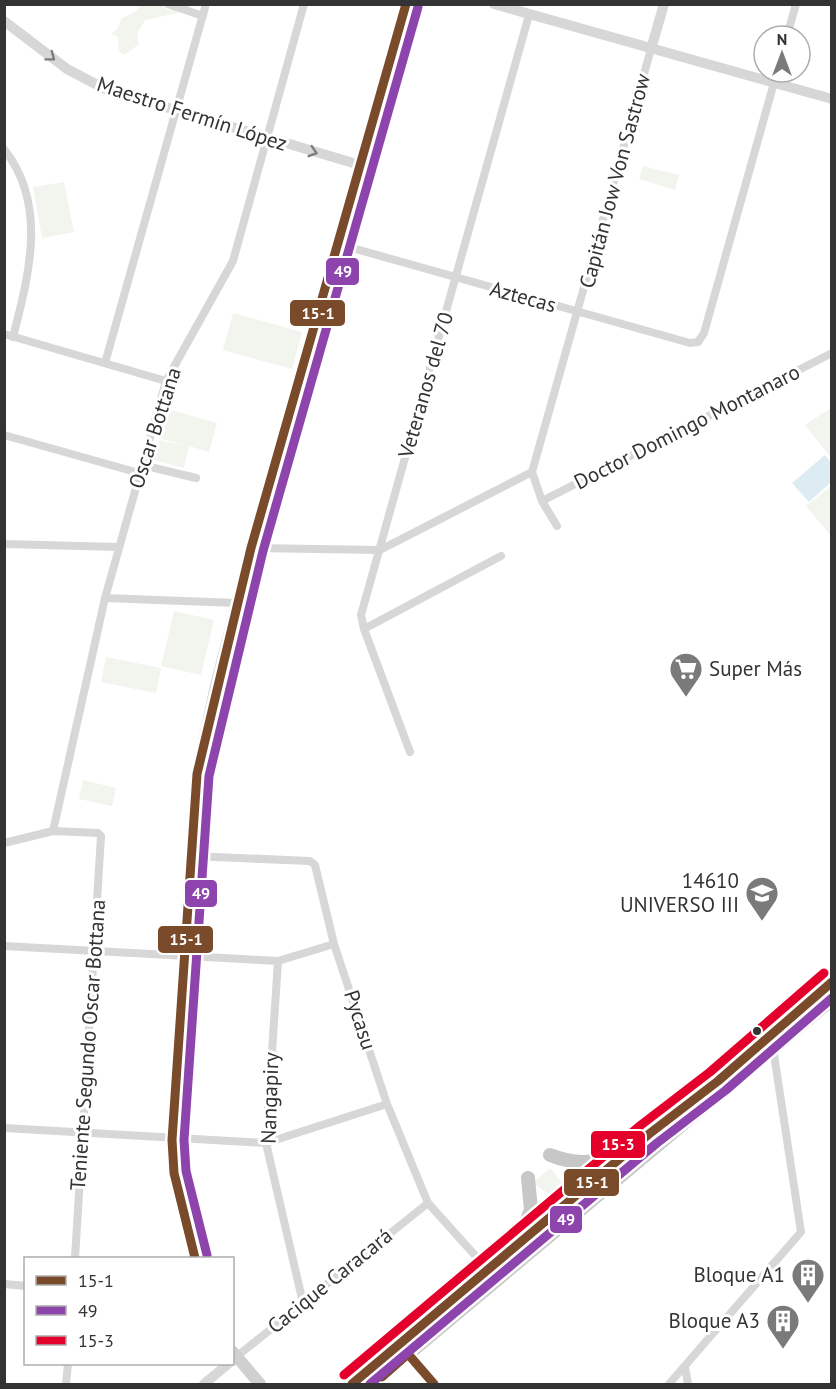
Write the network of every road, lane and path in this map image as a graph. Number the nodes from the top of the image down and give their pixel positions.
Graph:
1 (168, 4) edge
2 (206, 4) edge
3 (304, 4) edge
4 (406, 4) edge
5 (494, 4) edge
6 (664, 4) edge
7 (796, 4) edge
8 (530, 15) junction
9 (203, 16) junction
10 (4, 21) edge
11 (791, 24) edge
12 (651, 49) junction
13 (752, 72) edge
14 (774, 84) edge
15 (792, 84) edge
16 (831, 99) edge
17 (177, 112) junction
18 (266, 138) junction
19 (4, 149) edge
20 (360, 165) junction
21 (338, 244) junction
22 (457, 279) junction
23 (579, 312) junction
24 (9, 335) edge
25 (831, 353) edge
26 (105, 363) junction
27 (166, 381) junction
28 (4, 435) edge
29 (141, 469) junction
30 (532, 472) junction
31 (196, 478) dead end
32 (542, 501) junction
33 (557, 526) dead end
34 (4, 544) edge
35 (118, 547) junction
36 (251, 548) junction
37 (380, 550) junction
38 (501, 556) dead end
39 (105, 598) junction
40 (237, 603) junction
41 (364, 629) junction
42 (410, 752) dead end
43 (53, 831) junction
44 (4, 843) edge
45 (192, 856) junction
46 (334, 944) junction
47 (4, 946) edge
48 (94, 950) junction
49 (183, 954) junction
50 (278, 961) junction
51 (831, 982) edge
52 (831, 992) edge
53 (831, 999) edge
54 (810, 1017) junction
55 (773, 1048) junction
56 (387, 1104) junction
57 (4, 1128) edge
58 (81, 1133) junction
59 (646, 1137) junction
60 (172, 1140) junction
61 (266, 1143) junction
62 (550, 1155) dead end
63 (528, 1178) dead end
64 (428, 1203) junction
65 (564, 1218) junction
66 (513, 1250) junction
67 (75, 1257) edge
68 (195, 1257) edge
69 (489, 1271) junction
70 (4, 1284) edge
71 (24, 1286) edge
72 (303, 1303) junction
73 (408, 1354) junction
74 (234, 1356) edge
75 (234, 1360) edge
76 (68, 1365) edge
77 (224, 1365) edge
78 (685, 1367) junction
79 (66, 1384) edge
80 (204, 1384) edge
81 (260, 1384) edge
82 (352, 1384) edge
83 (372, 1384) edge
84 (434, 1384) edge
85 (669, 1384) edge
86 (688, 1384) edge

1 - 9 street
2 - 9 street
3 - 18 street, Oscar Bottana
4 - 20 main road
5 - 8 street
6 - 12 street
7 - 11 street
8 - 12 street
8 - 22 street, Veteranos del 70
9 - 17 street
10 -> 17 street, Maestro Fermín López
12 - 13 street
12 - 23 street, Capitán Jow Von Sastrow
14 - 23 street, Aztecas
15 - 16 street
17 - 18 street, Maestro Fermín López
17 - 26 street
18 -> 20 street, Maestro Fermín López
18 - 27 street, Oscar Bottana
19 - 24 street
20 - 21 main road
21 - 22 street, Aztecas
21 - 36 main road
22 - 23 street, Aztecas
22 - 37 street, Veteranos del 70
23 - 30 street, Capitán Jow Von Sastrow
24 - 26 street
25 - 32 street, Doctor Domingo Montanaro
26 - 27 street
27 - 29 street, Oscar Bottana
28 - 29 street
29 - 31 street
29 - 35 street, Oscar Bottana
30 - 32 street
30 - 37 street
32 - 33 street
34 - 35 street
35 - 39 street, Oscar Bottana
36 - 37 street
36 - 40 main road
37 - 41 street, Veteranos del 70
38 - 41 street
39 - 40 street
39 - 43 street, Oscar Bottana
40 - 45 main road
41 - 42 street, Veteranos del 70
43 - 44 street
43 - 48 street, Teniente Segundo Oscar Bottana
45 - 46 street, Pycasu
45 - 49 main road
46 - 50 street
46 - 56 street, Pycasu
47 - 48 street
48 - 49 street
48 - 58 street, Teniente Segundo Oscar Bottana
49 - 50 street
49 - 60 main road
50 - 61 street, Nangapiry
51 - 59 highway
52 - 54 highway
53 - 54 highway
54 - 55 highway
55 - 65 highway
55 - 78 street
56 - 61 street
56 - 64 street, Pycasu
57 - 58 street
58 - 60 street
58 - 67 street, Teniente Segundo Oscar Bottana
59 - 62 highway
59 - 65 highway
60 - 61 street
60 - 68 main road
61 - 72 street, Nangapiry
63 - 66 highway
64 - 69 street, Pycasu
64 - 72 street, Cacique Caracará
65 - 66 highway
65 - 73 highway
66 - 69 highway
69 - 82 highway
70 - 71 street
72 - 74 street, Cacique Caracará
73 - 83 highway
73 - 84 street
75 - 81 main road
76 - 79 street
77 - 80 street, Cacique Caracará
78 - 85 street
78 - 86 street

